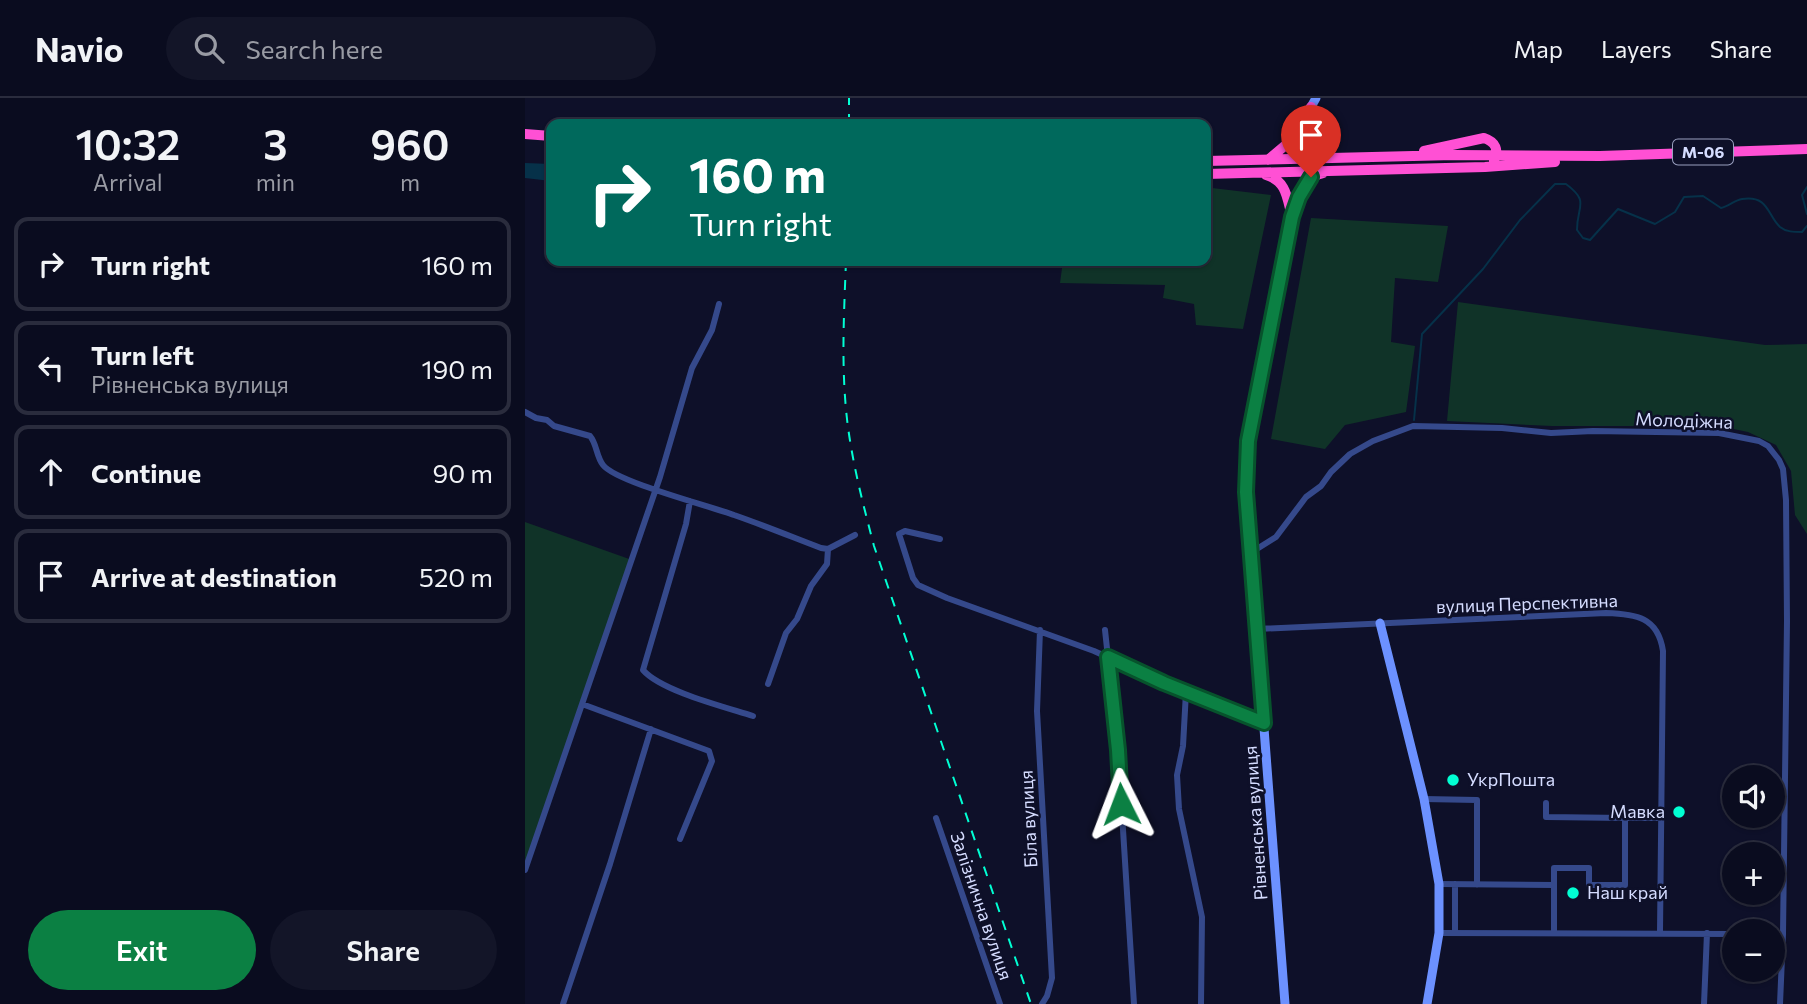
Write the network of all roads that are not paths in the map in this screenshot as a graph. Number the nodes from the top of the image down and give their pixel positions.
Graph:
1 (1314, 103) edge
2 (525, 134) edge
3 (546, 136) edge
4 (1807, 149) edge
5 (1407, 156) junction
6 (1496, 156) junction
7 (1600, 156) junction
8 (1331, 158) junction
9 (1268, 160) junction
10 (1211, 161) edge
11 (1492, 167) junction
12 (1341, 170) junction
13 (1257, 173) junction
14 (1211, 174) edge
15 (1292, 217) junction
16 (719, 304) dead end
17 (525, 412) edge
18 (655, 490) junction
19 (689, 501) junction
20 (855, 535) dead end
21 (940, 539) dead end
22 (828, 548) junction
23 (1252, 552) junction
24 (1380, 623) junction
25 (1257, 629) junction
26 (1040, 630) junction
27 (1105, 630) dead end
28 (1108, 657) junction
29 (768, 684) dead end
30 (1186, 692) junction
31 (582, 704) junction
32 (753, 716) dead end
33 (1264, 723) junction
34 (651, 729) junction
35 (1424, 799) junction
36 (1546, 803) dead end
37 (936, 818) dead end
38 (1625, 818) junction
39 (1660, 818) junction
40 (680, 839) dead end
41 (525, 870) edge
42 (1439, 884) junction
43 (1455, 884) junction
44 (1477, 885) junction
45 (1554, 886) junction
46 (1783, 919) edge
47 (1554, 932) junction
48 (1660, 932) junction
49 (1439, 933) junction
50 (1455, 933) junction
51 (1707, 933) junction
52 (1722, 933) edge
53 (1781, 982) edge
54 (563, 1004) edge
55 (1000, 1004) edge
56 (1042, 1004) edge
57 (1134, 1004) edge
58 (1201, 1004) edge
59 (1285, 1004) edge
60 (1427, 1004) edge
61 (1704, 1004) edge
62 (1780, 1004) edge

1 - 8 highway
1 - 9 highway
2 - 3 highway
4 - 7 highway, М-06
5 - 6 highway, М-06
5 - 6 highway
5 - 8 highway, М-06
6 - 7 highway, М-06
6 - 11 highway
7 - 11 highway, М-06
8 - 9 highway, М-06
9 - 10 highway, М-06
11 - 12 highway, М-06
12 - 13 highway, М-06
12 - 15 highway
13 - 14 highway, М-06
13 - 15 highway
15 - 23 main road, Рівненська вулиця
16 - 18 street
17 - 18 street
18 - 19 street
18 - 31 street
19 - 22 street
19 - 32 street
20 - 22 street
21 - 26 street
22 - 29 street
23 - 25 main road, Рівненська вулиця
23 - 46 street, Молодіжна
24 - 25 street, вулиця Перспективна
24 - 35 main road
24 - 39 street, вулиця Перспективна
25 - 33 main road, Рівненська вулиця
26 - 28 street
26 - 56 street, Біла вулиця
27 - 28 street
28 - 30 street
28 - 57 street
30 - 33 street
30 - 58 street
31 - 34 street
31 - 41 street
33 - 59 main road, Рівненська вулиця
34 - 40 street
34 - 54 street
35 - 42 main road
35 - 44 street
36 - 38 street
37 - 55 street, Залізнична вулиця
38 - 39 street
38 - 45 street
39 - 48 street, вулиця Перспективна
42 - 43 street
42 - 49 main road
43 - 44 street
43 - 50 street
44 - 45 street
45 - 47 street
47 - 48 street
47 - 50 street
48 - 51 street
49 - 50 street
49 - 60 main road
51 - 52 street
51 - 61 street
53 - 62 street, Молодіжна

